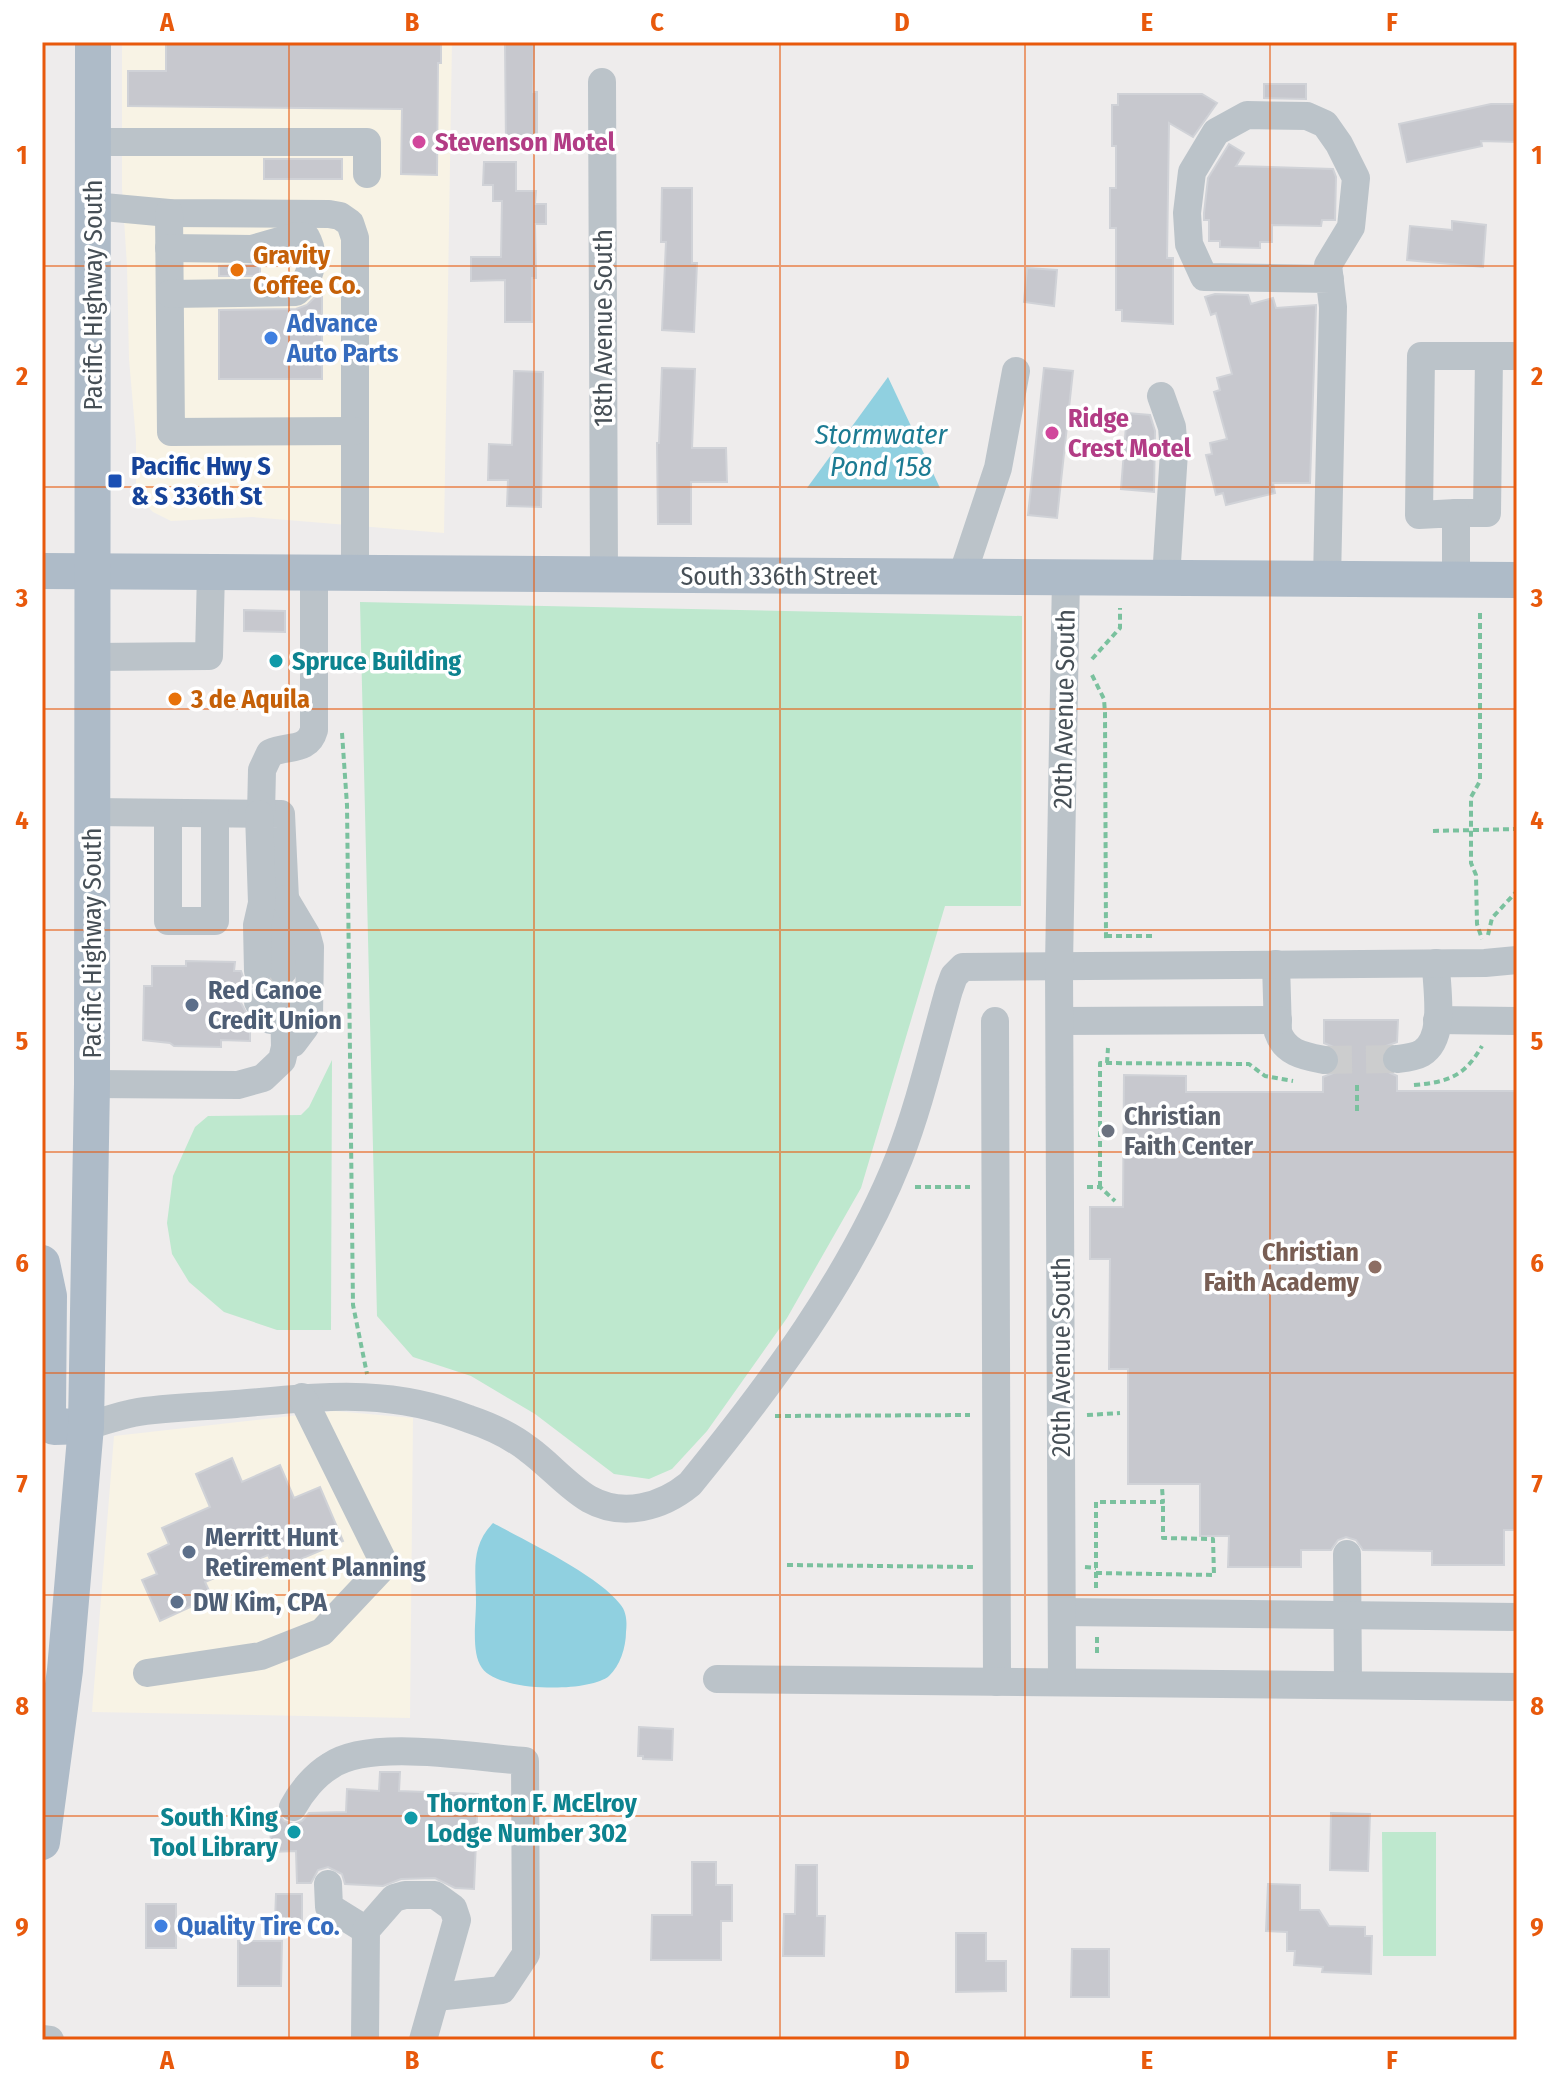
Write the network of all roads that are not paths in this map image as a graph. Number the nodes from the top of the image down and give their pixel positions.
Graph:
1 (93, 42) edge
2 (602, 82) dead end
3 (92, 142) junction
4 (367, 174) dead end
5 (93, 206) junction
6 (169, 213) junction
7 (169, 248) junction
8 (1330, 279) junction
9 (170, 294) junction
10 (1489, 356) junction
11 (1517, 356) edge
12 (1016, 371) dead end
13 (1161, 396) dead end
14 (354, 431) junction
15 (1456, 513) junction
16 (42, 571) edge
17 (92, 571) junction
18 (211, 571) junction
19 (314, 572) junction
20 (355, 573) junction
21 (604, 575) junction
22 (962, 576) junction
23 (1066, 577) junction
24 (1166, 578) junction
25 (1327, 579) junction
26 (1456, 580) junction
27 (1517, 580) edge
28 (93, 657) junction
29 (92, 812) junction
30 (168, 813) junction
31 (215, 814) junction
32 (268, 814) junction
33 (285, 899) junction
34 (1517, 960) edge
35 (1436, 963) junction
36 (1276, 964) junction
37 (1059, 965) junction
38 (1278, 1020) junction
39 (1437, 1020) junction
40 (995, 1021) dead end
41 (1060, 1021) junction
42 (1517, 1021) edge
43 (281, 1059) junction
44 (1324, 1060) tunnel mouth
45 (1401, 1072) tunnel mouth
46 (92, 1084) junction
47 (42, 1263) edge
48 (302, 1397) junction
49 (86, 1426) junction
50 (1347, 1554) dead end
51 (1062, 1612) junction
52 (1348, 1615) junction
53 (1517, 1617) edge
54 (147, 1673) dead end
55 (717, 1679) dead end
56 (997, 1682) junction
57 (1062, 1682) junction
58 (1348, 1684) junction
59 (1517, 1687) edge
60 (293, 1807) dead end
61 (42, 1842) edge
62 (328, 1884) dead end
63 (366, 1930) junction
64 (436, 1997) junction
65 (42, 2039) edge
66 (50, 2040) edge
67 (365, 2040) edge
68 (423, 2040) edge

1 - 3 main road, Pacific Highway South
2 - 21 street, 18th Avenue South
3 - 4 street
3 - 5 main road, Pacific Highway South
5 - 6 street
5 - 17 main road, Pacific Highway South
6 - 7 street
6 - 14 street
7 - 9 street
7 - 9 street
8 - 8 street
8 - 25 street
9 - 14 street
10 - 11 street
10 - 15 street
10 - 15 street
12 - 22 street
13 - 24 street
14 - 20 street
15 - 26 street
16 - 17 main road, South 336th Street
17 - 18 main road, South 336th Street
17 - 28 main road, Pacific Highway South
18 - 19 main road, South 336th Street
18 - 28 street
19 - 20 main road, South 336th Street
19 - 32 street
20 - 21 main road, South 336th Street
21 - 22 main road, South 336th Street
22 - 23 main road, South 336th Street
23 - 24 main road, South 336th Street
23 - 37 street, 20th Avenue South
24 - 25 main road, South 336th Street
25 - 26 main road, South 336th Street
26 - 27 main road, South 336th Street
28 - 29 main road, Pacific Highway South
29 - 30 street
29 - 46 main road, Pacific Highway South
30 - 31 street
30 - 31 street
31 - 32 street
32 - 33 street
32 - 33 street
33 - 43 street
34 - 35 street
35 - 36 street
35 - 39 street
36 - 37 street
36 - 38 street
37 - 41 street, 20th Avenue South
37 - 48 street
38 - 41 street
38 - 44 street
39 - 42 street
39 - 45 street
40 - 56 street
41 - 51 street, 20th Avenue South
43 - 43 street
43 - 46 street
46 - 49 main road, Pacific Highway South
47 - 49 main road
48 - 49 street
48 - 54 street
49 - 61 main road, Pacific Highway South
50 - 52 street
51 - 52 street
51 - 57 street, 20th Avenue South
52 - 53 street
52 - 58 street
55 - 56 street
56 - 57 street
57 - 58 street
58 - 59 street
60 - 64 street
62 - 63 street
63 - 64 street
63 - 67 street
64 - 68 street
65 - 66 street

